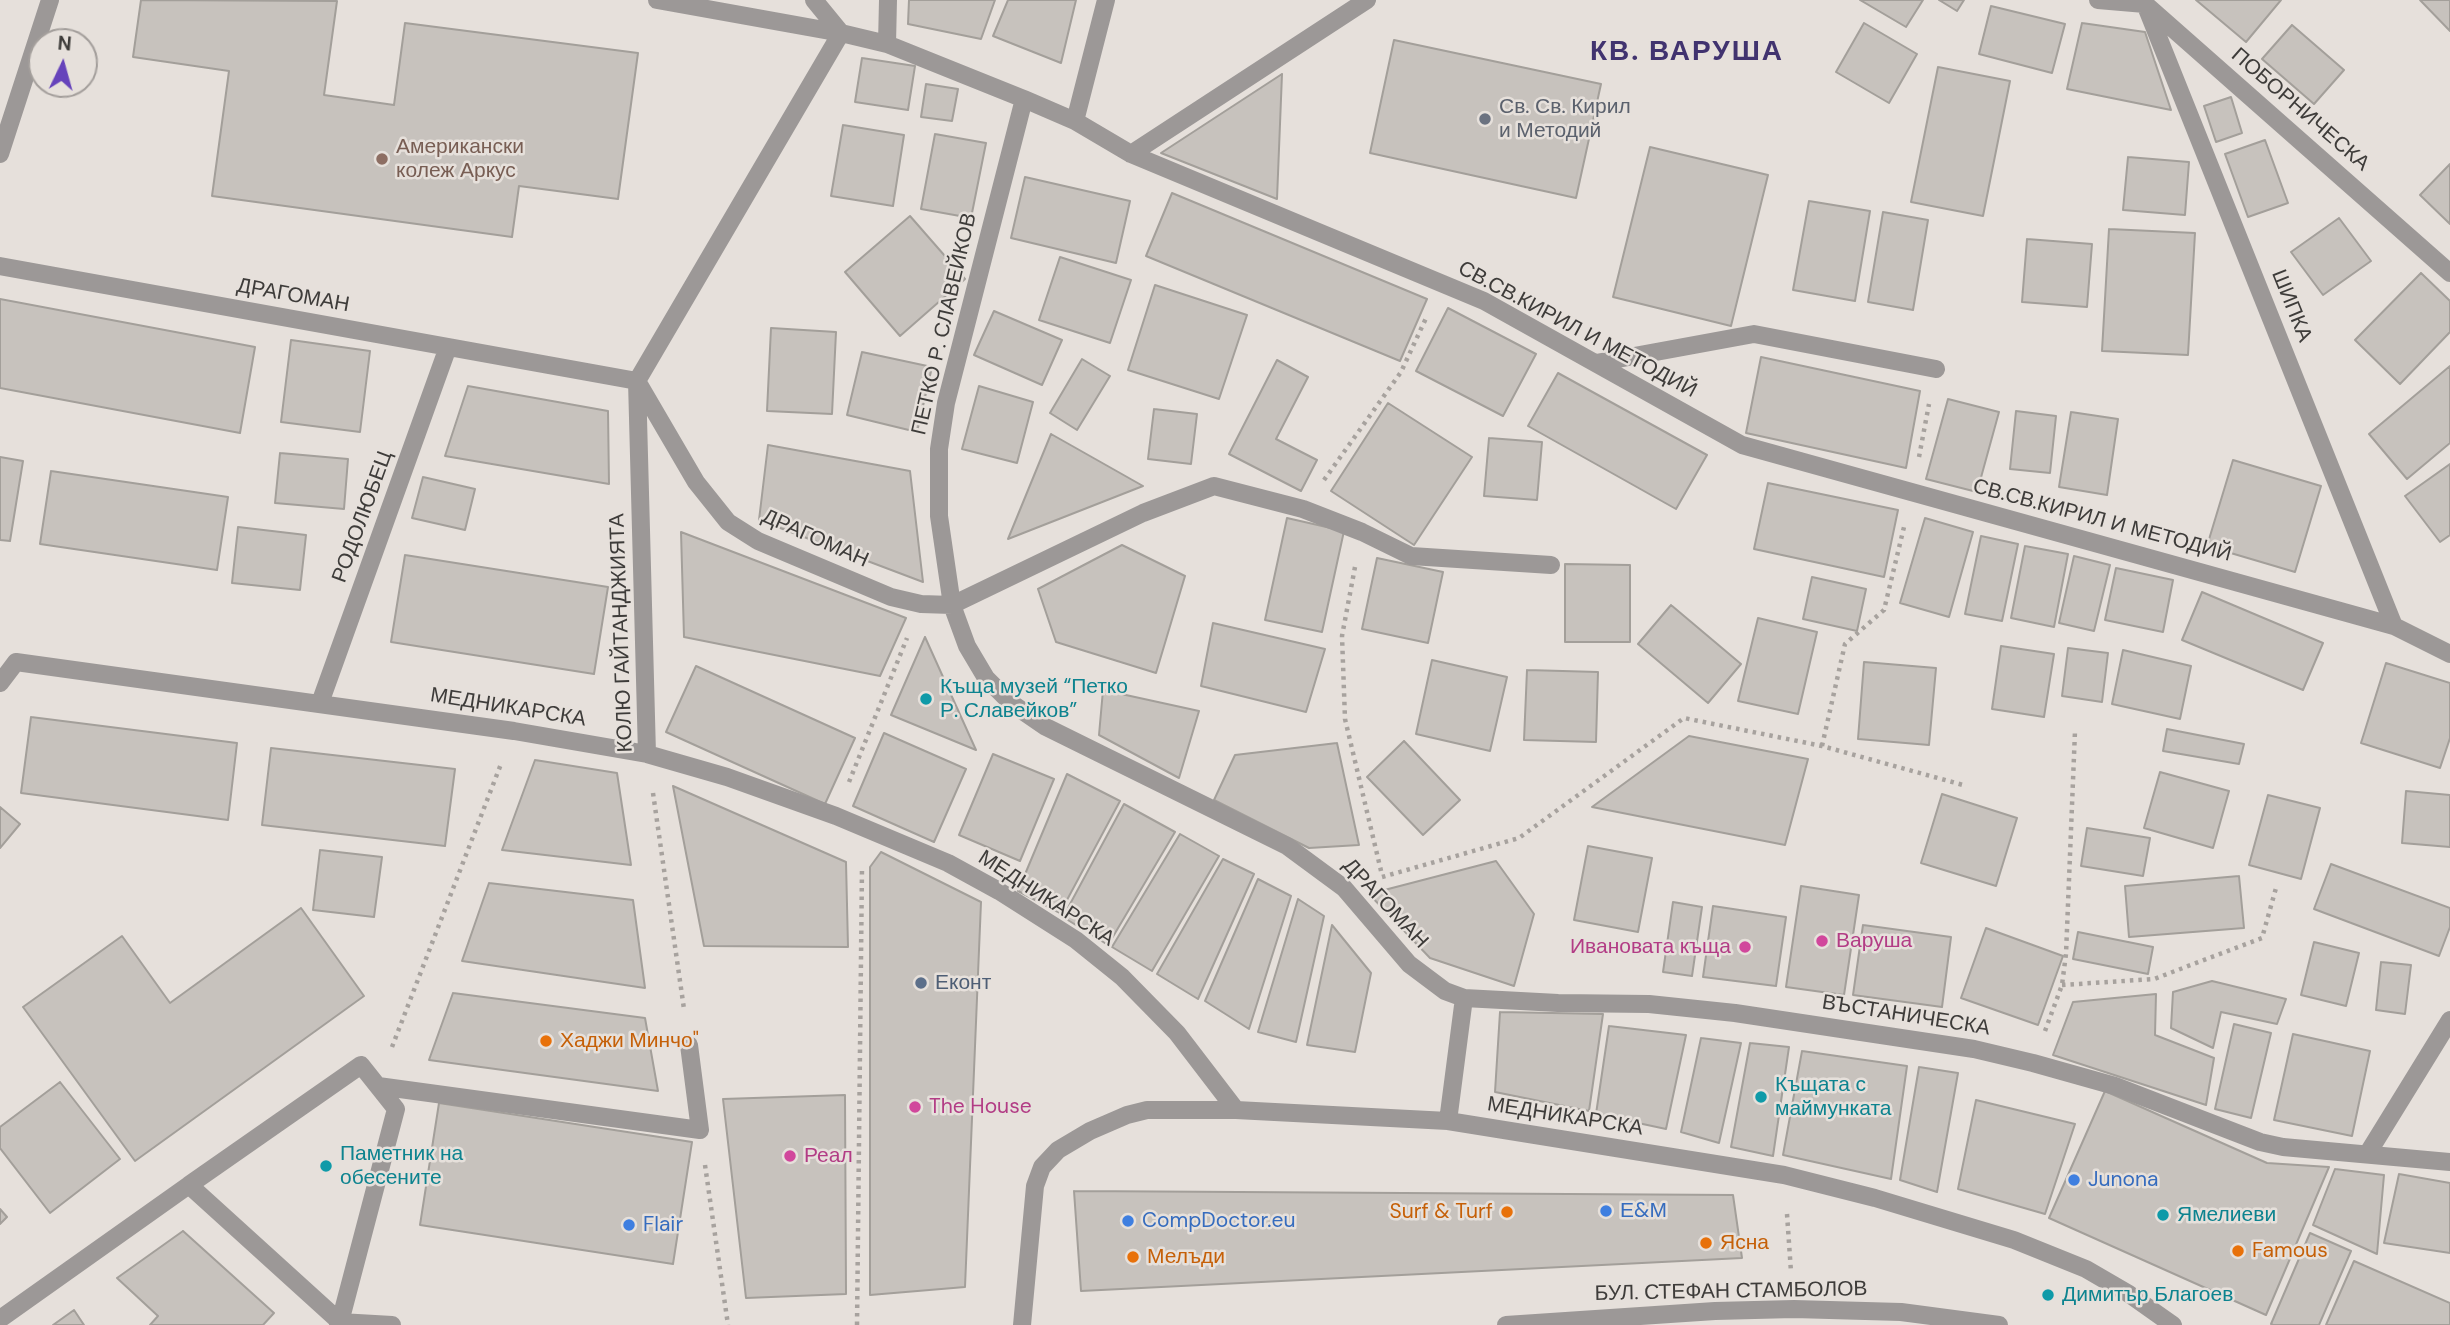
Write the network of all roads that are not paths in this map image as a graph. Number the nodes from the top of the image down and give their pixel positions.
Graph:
1 (50, 0) edge
2 (657, 0) edge
3 (814, 0) edge
4 (888, 0) edge
5 (1106, 0) edge
6 (1367, 0) edge
7 (2107, 0) edge
8 (2145, 4) junction
9 (841, 33) junction
10 (887, 44) junction
11 (1024, 99) junction
12 (1075, 121) junction
13 (0, 154) edge
14 (1131, 154) junction
15 (0, 266) edge
16 (2450, 273) edge
17 (448, 347) junction
18 (1596, 363) junction
19 (1936, 369) road end
20 (637, 381) junction
21 (1551, 565) dead end
22 (952, 605) junction
23 (2394, 626) junction
24 (2450, 654) edge
25 (0, 683) edge
26 (320, 703) junction
27 (647, 754) junction
28 (1464, 998) junction
29 (2450, 1020) edge
30 (689, 1045) road end
31 (378, 1086) junction
32 (1236, 1110) junction
33 (1448, 1121) junction
34 (2368, 1153) junction
35 (2450, 1162) edge
36 (189, 1185) junction
37 (0, 1319) edge
38 (340, 1324) edge
39 (392, 1325) edge
40 (1022, 1325) edge
41 (1506, 1325) edge
42 (1999, 1325) edge
43 (2173, 1325) edge

1 - 13 street
2 - 9 street, СВ.СВ.КИРИЛ И МЕТОДИЙ
3 - 9 street
4 - 10 street
5 - 12 street
6 - 14 street
7 - 8 street
8 - 16 street, ПОБОРНИЧЕСКА
8 - 23 street, ШИПКА
9 - 10 street, СВ.СВ.КИРИЛ И МЕТОДИЙ
9 - 20 street
10 - 11 street, СВ.СВ.КИРИЛ И МЕТОДИЙ
11 - 12 street, СВ.СВ.КИРИЛ И МЕТОДИЙ
11 - 22 street, ПЕТКО Р. СЛАВЕЙКОВ
12 - 14 street, СВ.СВ.КИРИЛ И МЕТОДИЙ
14 - 18 street, СВ.СВ.КИРИЛ И МЕТОДИЙ
15 - 17 street, ДРАГОМАН
17 - 20 street, ДРАГОМАН
17 - 26 street, РОДОЛЮБЕЦ
18 - 19 street
18 - 23 street, СВ.СВ.КИРИЛ И МЕТОДИЙ
20 - 22 street, ДРАГОМАН
20 - 27 street, КОЛЮ ГАЙТАНДЖИЯТА
21 - 22 street
22 - 28 street, ДРАГОМАН
23 - 24 street, СВ.СВ.КИРИЛ И МЕТОДИЙ
25 - 26 street, МЕДНИКАРСКА
26 - 27 street, МЕДНИКАРСКА
27 - 32 street, МЕДНИКАРСКА
28 - 33 street
28 - 34 street, ВЪСТАНИЧЕСКА
29 - 34 street
30 - 31 street
31 - 36 street
31 - 38 street
32 - 33 street, МЕДНИКАРСКА
32 - 40 street
33 - 43 street, МЕДНИКАРСКА
34 - 35 street, ВЪСТАНИЧЕСКА
36 - 37 street
36 - 38 street
38 - 39 street
41 - 42 street, БУЛ. СТЕФАН СТАМБОЛОВ

